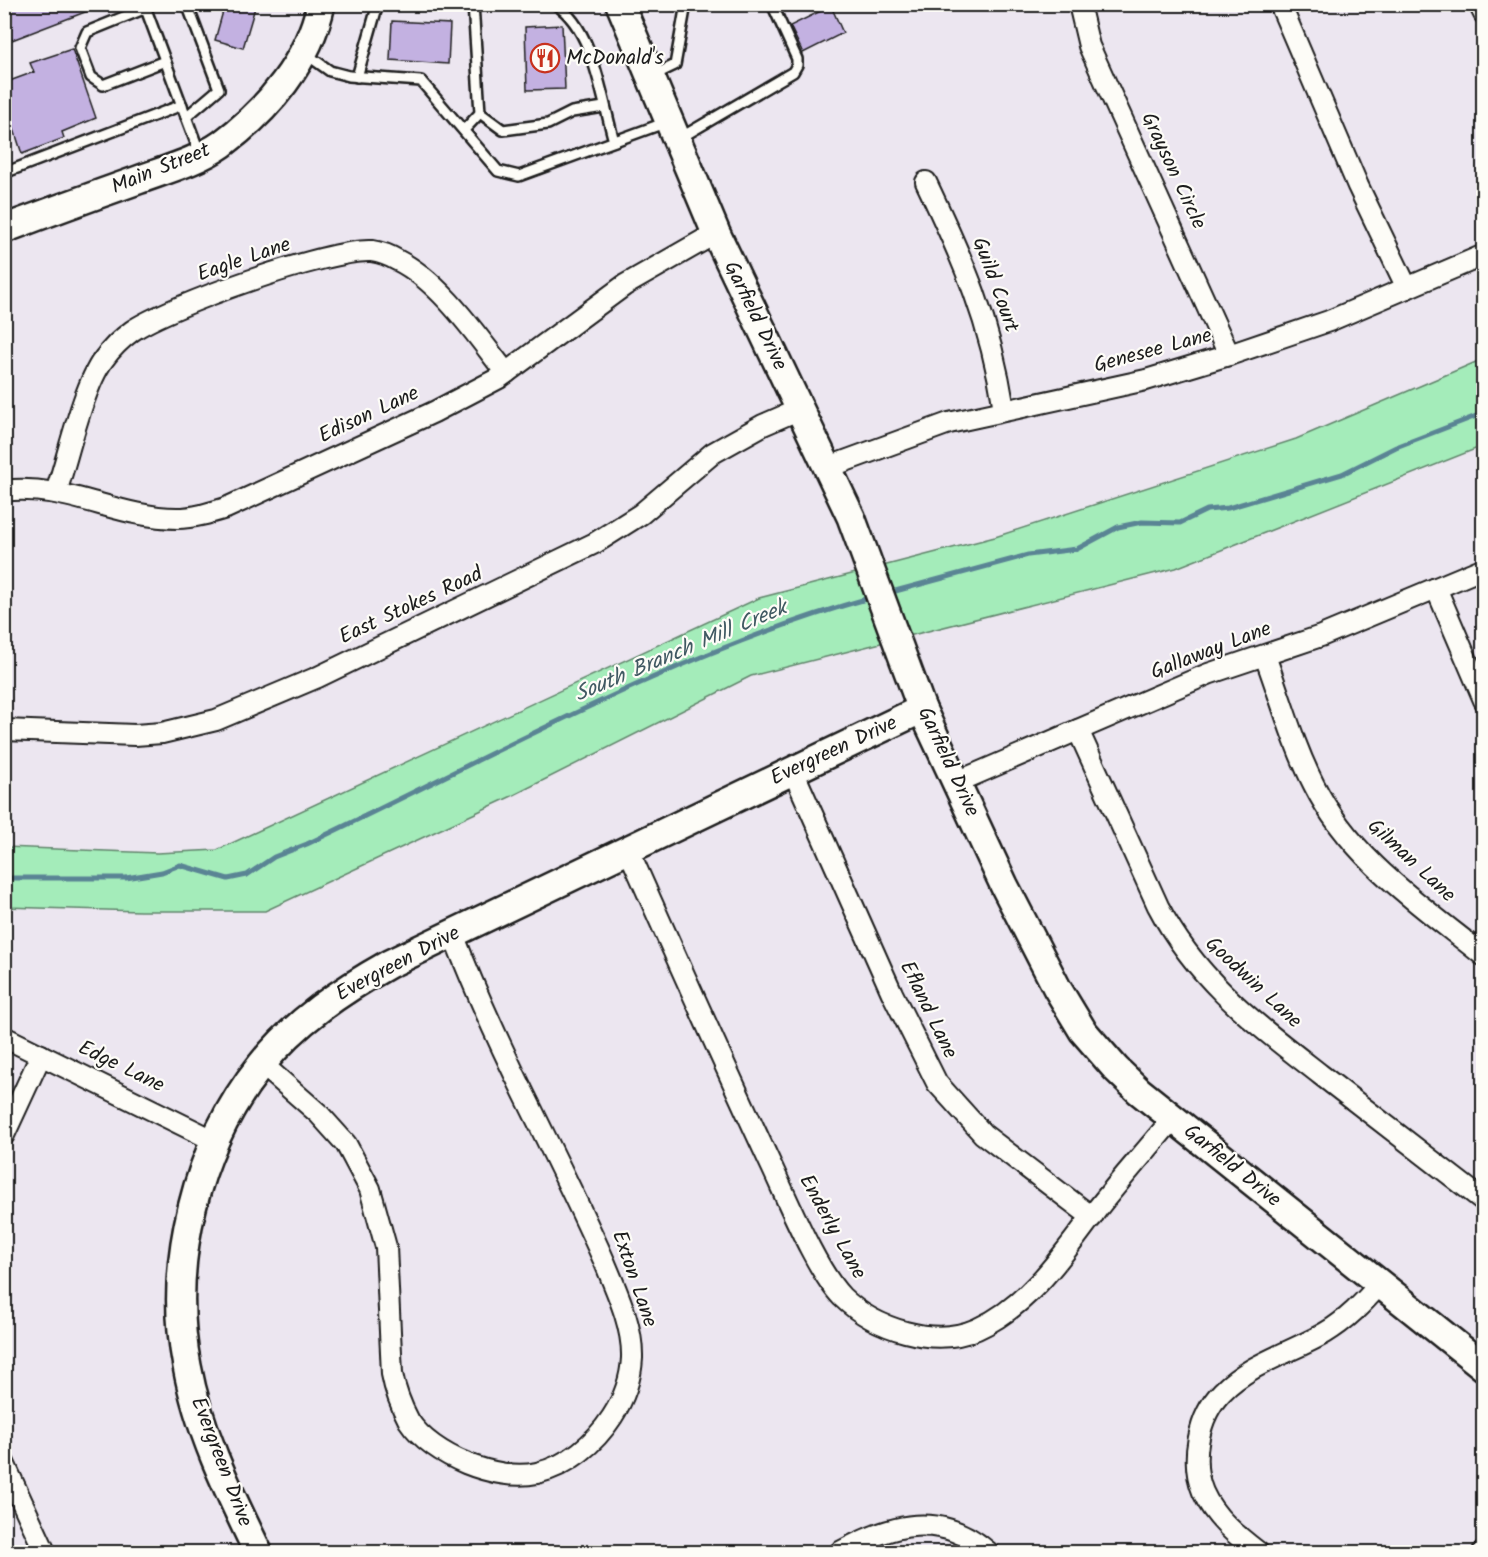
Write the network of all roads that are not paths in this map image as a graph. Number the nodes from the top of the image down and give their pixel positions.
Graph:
1 (187, 4) edge
2 (321, 4) edge
3 (378, 4) edge
4 (473, 4) edge
5 (555, 4) edge
6 (620, 4) edge
7 (686, 4) edge
8 (772, 4) edge
9 (1079, 4) edge
10 (1280, 4) edge
11 (1479, 4) edge
12 (145, 6) edge
13 (1484, 14) edge
14 (303, 52) junction
15 (165, 61) junction
16 (357, 77) junction
17 (650, 77) junction
18 (603, 102) junction
19 (182, 105) junction
20 (480, 113) junction
21 (186, 117) junction
22 (464, 130) junction
23 (673, 131) junction
24 (614, 141) junction
25 (200, 154) junction
26 (4, 173) edge
27 (926, 182) dead end
28 (4, 229) edge
29 (716, 234) junction
30 (1484, 255) edge
31 (1407, 288) junction
32 (1229, 355) junction
33 (506, 373) junction
34 (1004, 409) junction
35 (800, 410) junction
36 (826, 468) junction
37 (4, 491) edge
38 (56, 492) junction
39 (1484, 567) edge
40 (1436, 588) junction
41 (1265, 656) junction
42 (1484, 700) edge
43 (922, 709) junction
44 (4, 730) edge
45 (1078, 730) junction
46 (793, 771) junction
47 (957, 782) junction
48 (628, 849) junction
49 (453, 934) junction
50 (1484, 956) edge
51 (4, 1037) edge
52 (41, 1055) junction
53 (262, 1064) junction
54 (1173, 1118) junction
55 (4, 1134) edge
56 (215, 1141) junction
57 (1484, 1201) edge
58 (1092, 1217) junction
59 (1380, 1284) junction
60 (1484, 1367) edge
61 (4, 1463) edge
62 (45, 1552) edge
63 (258, 1552) edge
64 (840, 1552) edge
65 (988, 1552) edge
66 (1258, 1552) edge

1 - 21 lane
2 - 14 street, Main Street
3 - 16 lane
4 - 20 lane
5 - 18 lane
6 - 17 street, Garfield Drive
7 - 17 lane
8 - 23 lane
9 - 32 street, Grayson Circle
10 - 31 street
11 - 13 street
12 - 15 lane
12 - 15 lane
14 - 16 lane
14 - 25 street, Main Street
15 - 19 lane
16 - 22 lane
17 - 23 street, Garfield Drive
18 - 20 lane
18 - 24 lane
19 - 21 lane
19 - 26 lane
20 - 22 lane
21 - 25 lane
22 - 24 lane
23 - 24 lane
23 - 29 street, Garfield Drive
25 - 28 street, Main Street
27 - 34 street, Guild Court
29 - 33 street, Edison Lane
29 - 35 street, Garfield Drive
30 - 31 street, Genesee Lane
31 - 32 street, Genesee Lane
32 - 34 street, Genesee Lane
33 - 38 street, Edison Lane
33 - 38 street, Eagle Lane
34 - 36 street, Genesee Lane
35 - 36 street, Garfield Drive
35 - 44 street, East Stokes Road
36 - 43 street, Garfield Drive
37 - 38 street, Edison Lane
39 - 40 street, Gallaway Lane
40 - 41 street, Gallaway Lane
40 - 42 street
41 - 45 street, Gallaway Lane
41 - 50 street, Gilman Lane
43 - 46 street, Evergreen Drive
43 - 47 street, Garfield Drive
45 - 47 street, Gallaway Lane
45 - 57 street, Goodwin Lane
46 - 48 street, Evergreen Drive
46 - 58 street, Efland Lane
47 - 54 street, Garfield Drive
48 - 49 street, Evergreen Drive
48 - 58 street, Enderly Lane
49 - 53 street, Evergreen Drive
49 - 53 street, Exton Lane
51 - 52 street, Edge Lane
52 - 55 street
52 - 56 street, Edge Lane
53 - 56 street, Evergreen Drive
54 - 58 street, Enderly Lane
54 - 59 street, Garfield Drive
56 - 63 street, Evergreen Drive
59 - 60 street, Garfield Drive
59 - 66 street
61 - 62 street
64 - 65 street

